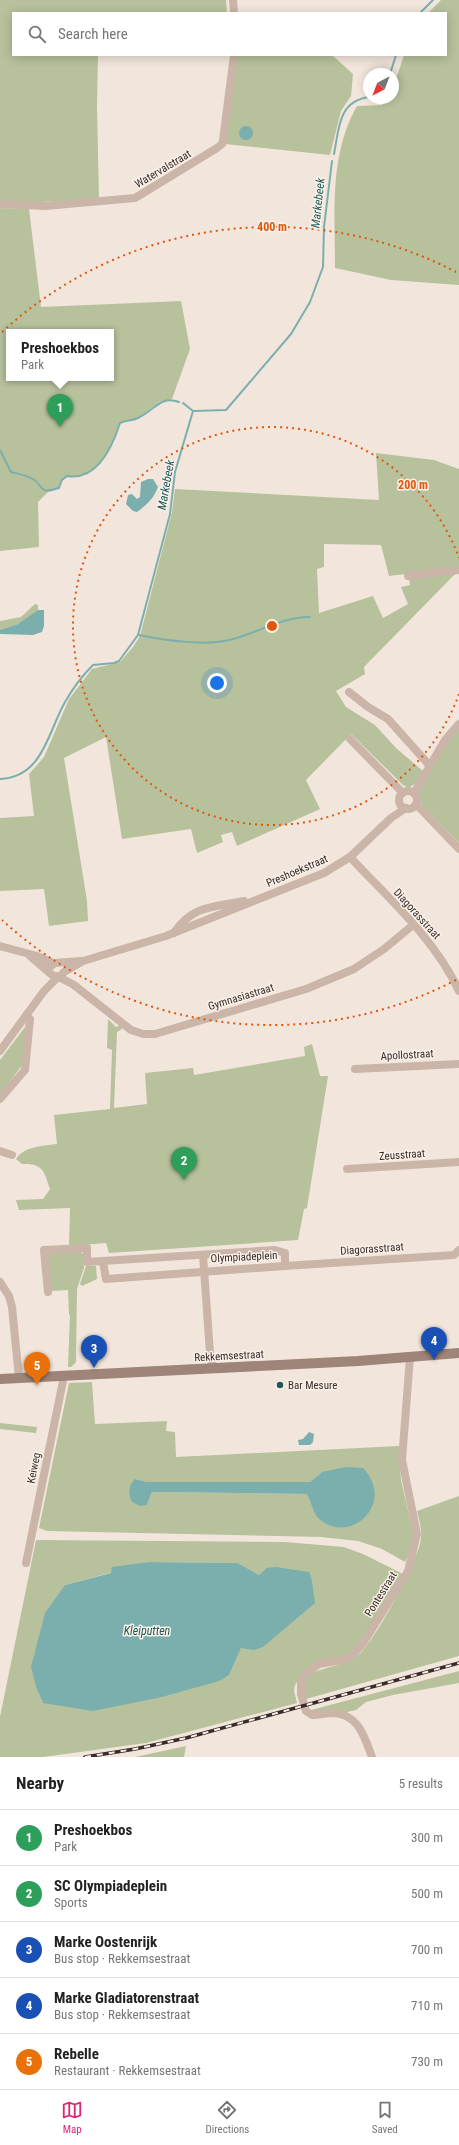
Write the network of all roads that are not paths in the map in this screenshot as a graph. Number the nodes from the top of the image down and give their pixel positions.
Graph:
1 (233, 0) edge
2 (234, 12) edge
3 (234, 56) edge
4 (0, 204) edge
5 (459, 570) edge
6 (408, 576) dead end
7 (349, 692) dead end
8 (459, 724) edge
9 (350, 739) dead end
10 (430, 766) junction
11 (403, 793) junction
12 (414, 793) junction
13 (416, 804) junction
14 (403, 805) junction
15 (459, 849) edge
16 (350, 857) junction
17 (413, 925) junction
18 (0, 946) edge
19 (30, 956) junction
20 (83, 962) junction
21 (57, 964) junction
22 (57, 974) junction
23 (459, 991) edge
24 (26, 1016) junction
25 (0, 1052) edge
26 (459, 1064) edge
27 (355, 1069) dead end
28 (0, 1099) edge
29 (0, 1151) edge
30 (12, 1155) dead end
31 (459, 1162) edge
32 (347, 1169) dead end
33 (459, 1250) edge
34 (203, 1256) junction
35 (104, 1262) junction
36 (285, 1266) junction
37 (204, 1271) junction
38 (0, 1282) edge
39 (48, 1292) dead end
40 (459, 1353) edge
41 (410, 1357) junction
42 (211, 1369) junction
43 (64, 1376) junction
44 (19, 1378) junction
45 (0, 1379) edge
46 (26, 1563) dead end
47 (372, 1757) edge

1 - 2 street
3 - 4 street, Watervalstraat
5 - 6 street
7 - 10 street
8 - 10 street
9 - 11 street
10 - 12 street
11 - 12 street
11 - 14 street
12 - 13 street
13 - 14 street
13 - 15 street
14 - 16 street, Preshoekstraat
16 - 17 street, Diagorasstraat
16 - 20 street, Preshoekstraat
17 - 22 street, Gymnasiastraat
17 - 23 street, Diagorasstraat
18 - 19 street, Preshoekstraat
19 - 21 street, Preshoekstraat
19 - 22 street, Preshoekstraat
20 - 21 street, Preshoekstraat
20 - 22 street, Preshoekstraat
21 - 22 street
21 - 22 street
22 - 24 street
24 - 25 street
24 - 28 street
26 - 27 street, Apollostraat
29 - 30 street
31 - 32 street, Zeusstraat
33 - 36 street, Diagorasstraat
34 - 35 street, Olympiadeplein
34 - 36 street, Olympiadeplein
34 - 37 street, Olympiadeplein
35 - 37 street, Olympiadeplein
35 - 39 street, Olympiadeplein
36 - 37 street, Olympiadeplein
37 - 42 street
38 - 44 street
40 - 41 street, Rekkemsestraat
41 - 42 street, Rekkemsestraat
41 - 47 street, Pontestraat
42 - 43 street, Rekkemsestraat
43 - 44 street, Rekkemsestraat
43 - 46 street, Keiweg
44 - 45 street, Rekkemsestraat

